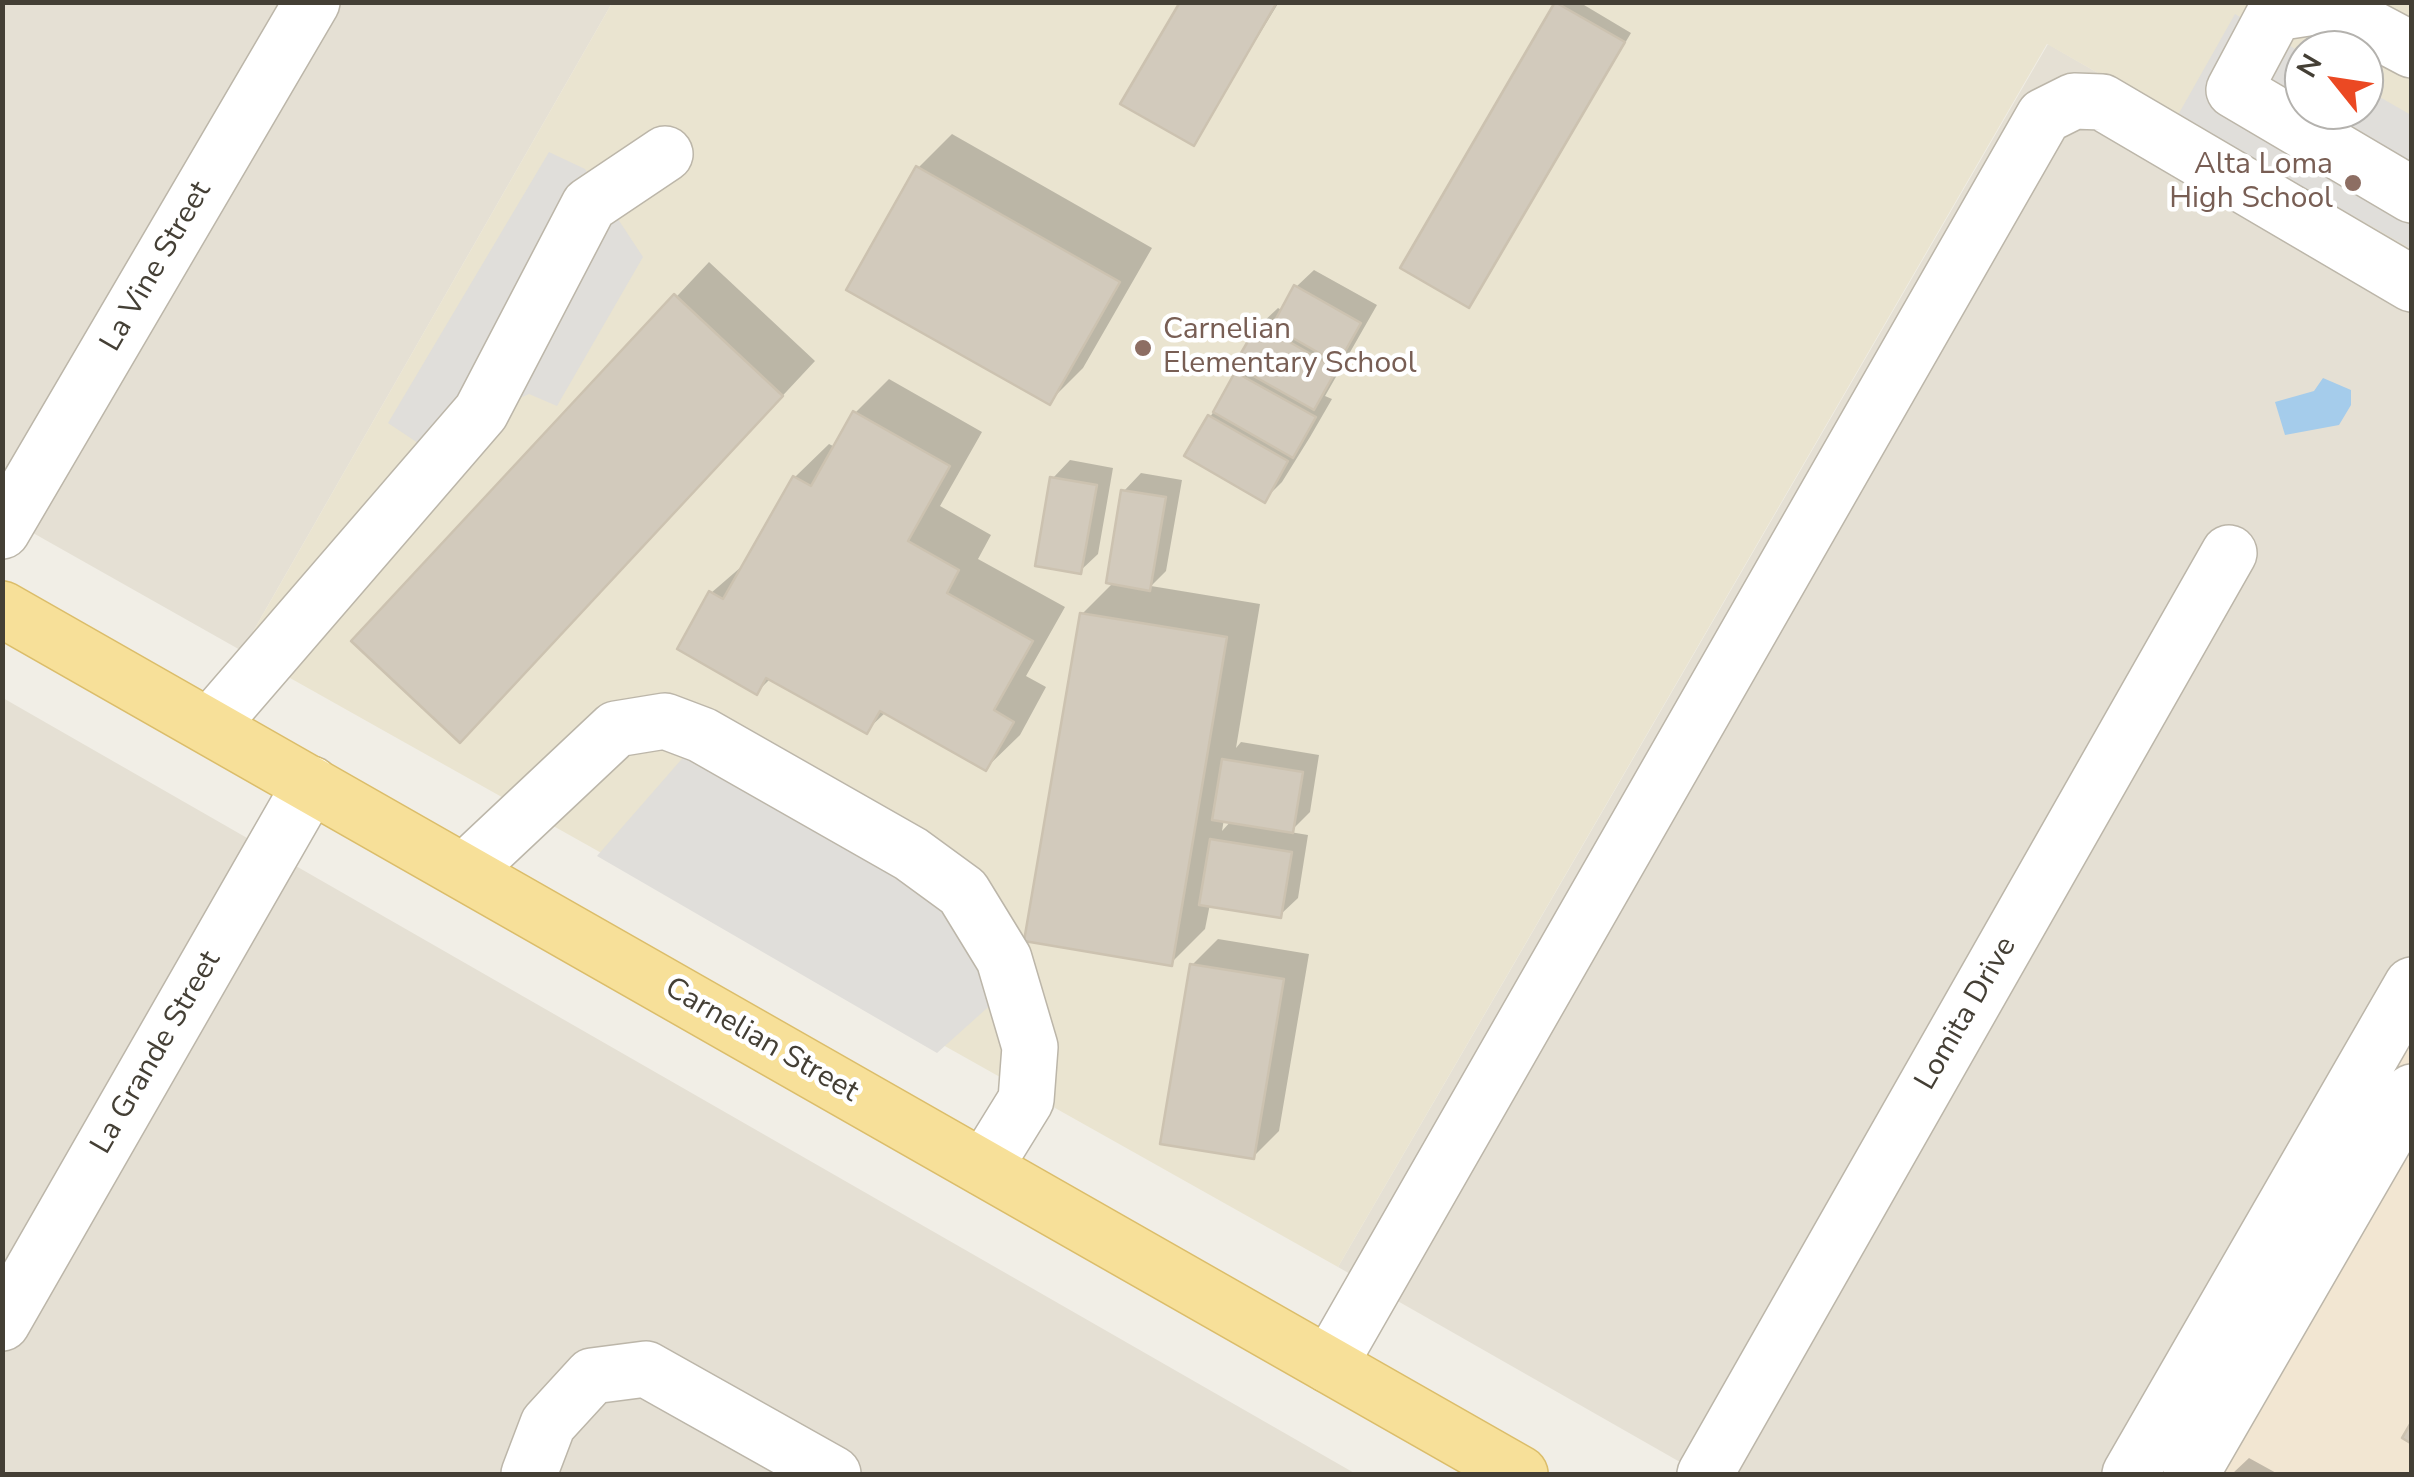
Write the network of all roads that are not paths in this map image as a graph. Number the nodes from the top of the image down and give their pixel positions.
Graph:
1 (312, 2) edge
2 (2412, 50) edge
3 (666, 154) dead end
4 (2412, 195) edge
5 (2412, 284) edge
6 (2, 531) edge
7 (2229, 553) dead end
8 (2, 609) edge
9 (210, 726) junction
10 (311, 784) junction
11 (465, 871) junction
12 (2412, 985) edge
13 (2412, 1092) edge
14 (984, 1168) junction
15 (2, 1323) edge
16 (1329, 1365) junction
17 (529, 1474) edge
18 (833, 1474) edge
19 (1520, 1474) edge
20 (1705, 1474) edge
21 (2130, 1474) edge
22 (2192, 1474) edge

1 - 6 street, La Vine Street
2 - 4 street
3 - 9 street
5 - 16 street
7 - 20 street, Lomita Drive
8 - 9 main road, Carnelian Street
9 - 10 main road, Carnelian Street
10 - 11 main road, Carnelian Street
10 - 15 street, La Grande Street
11 - 14 main road, Carnelian Street
11 - 14 street
12 - 21 street
13 - 22 street
14 - 16 main road, Carnelian Street
16 - 19 main road, Carnelian Street
17 - 18 street

